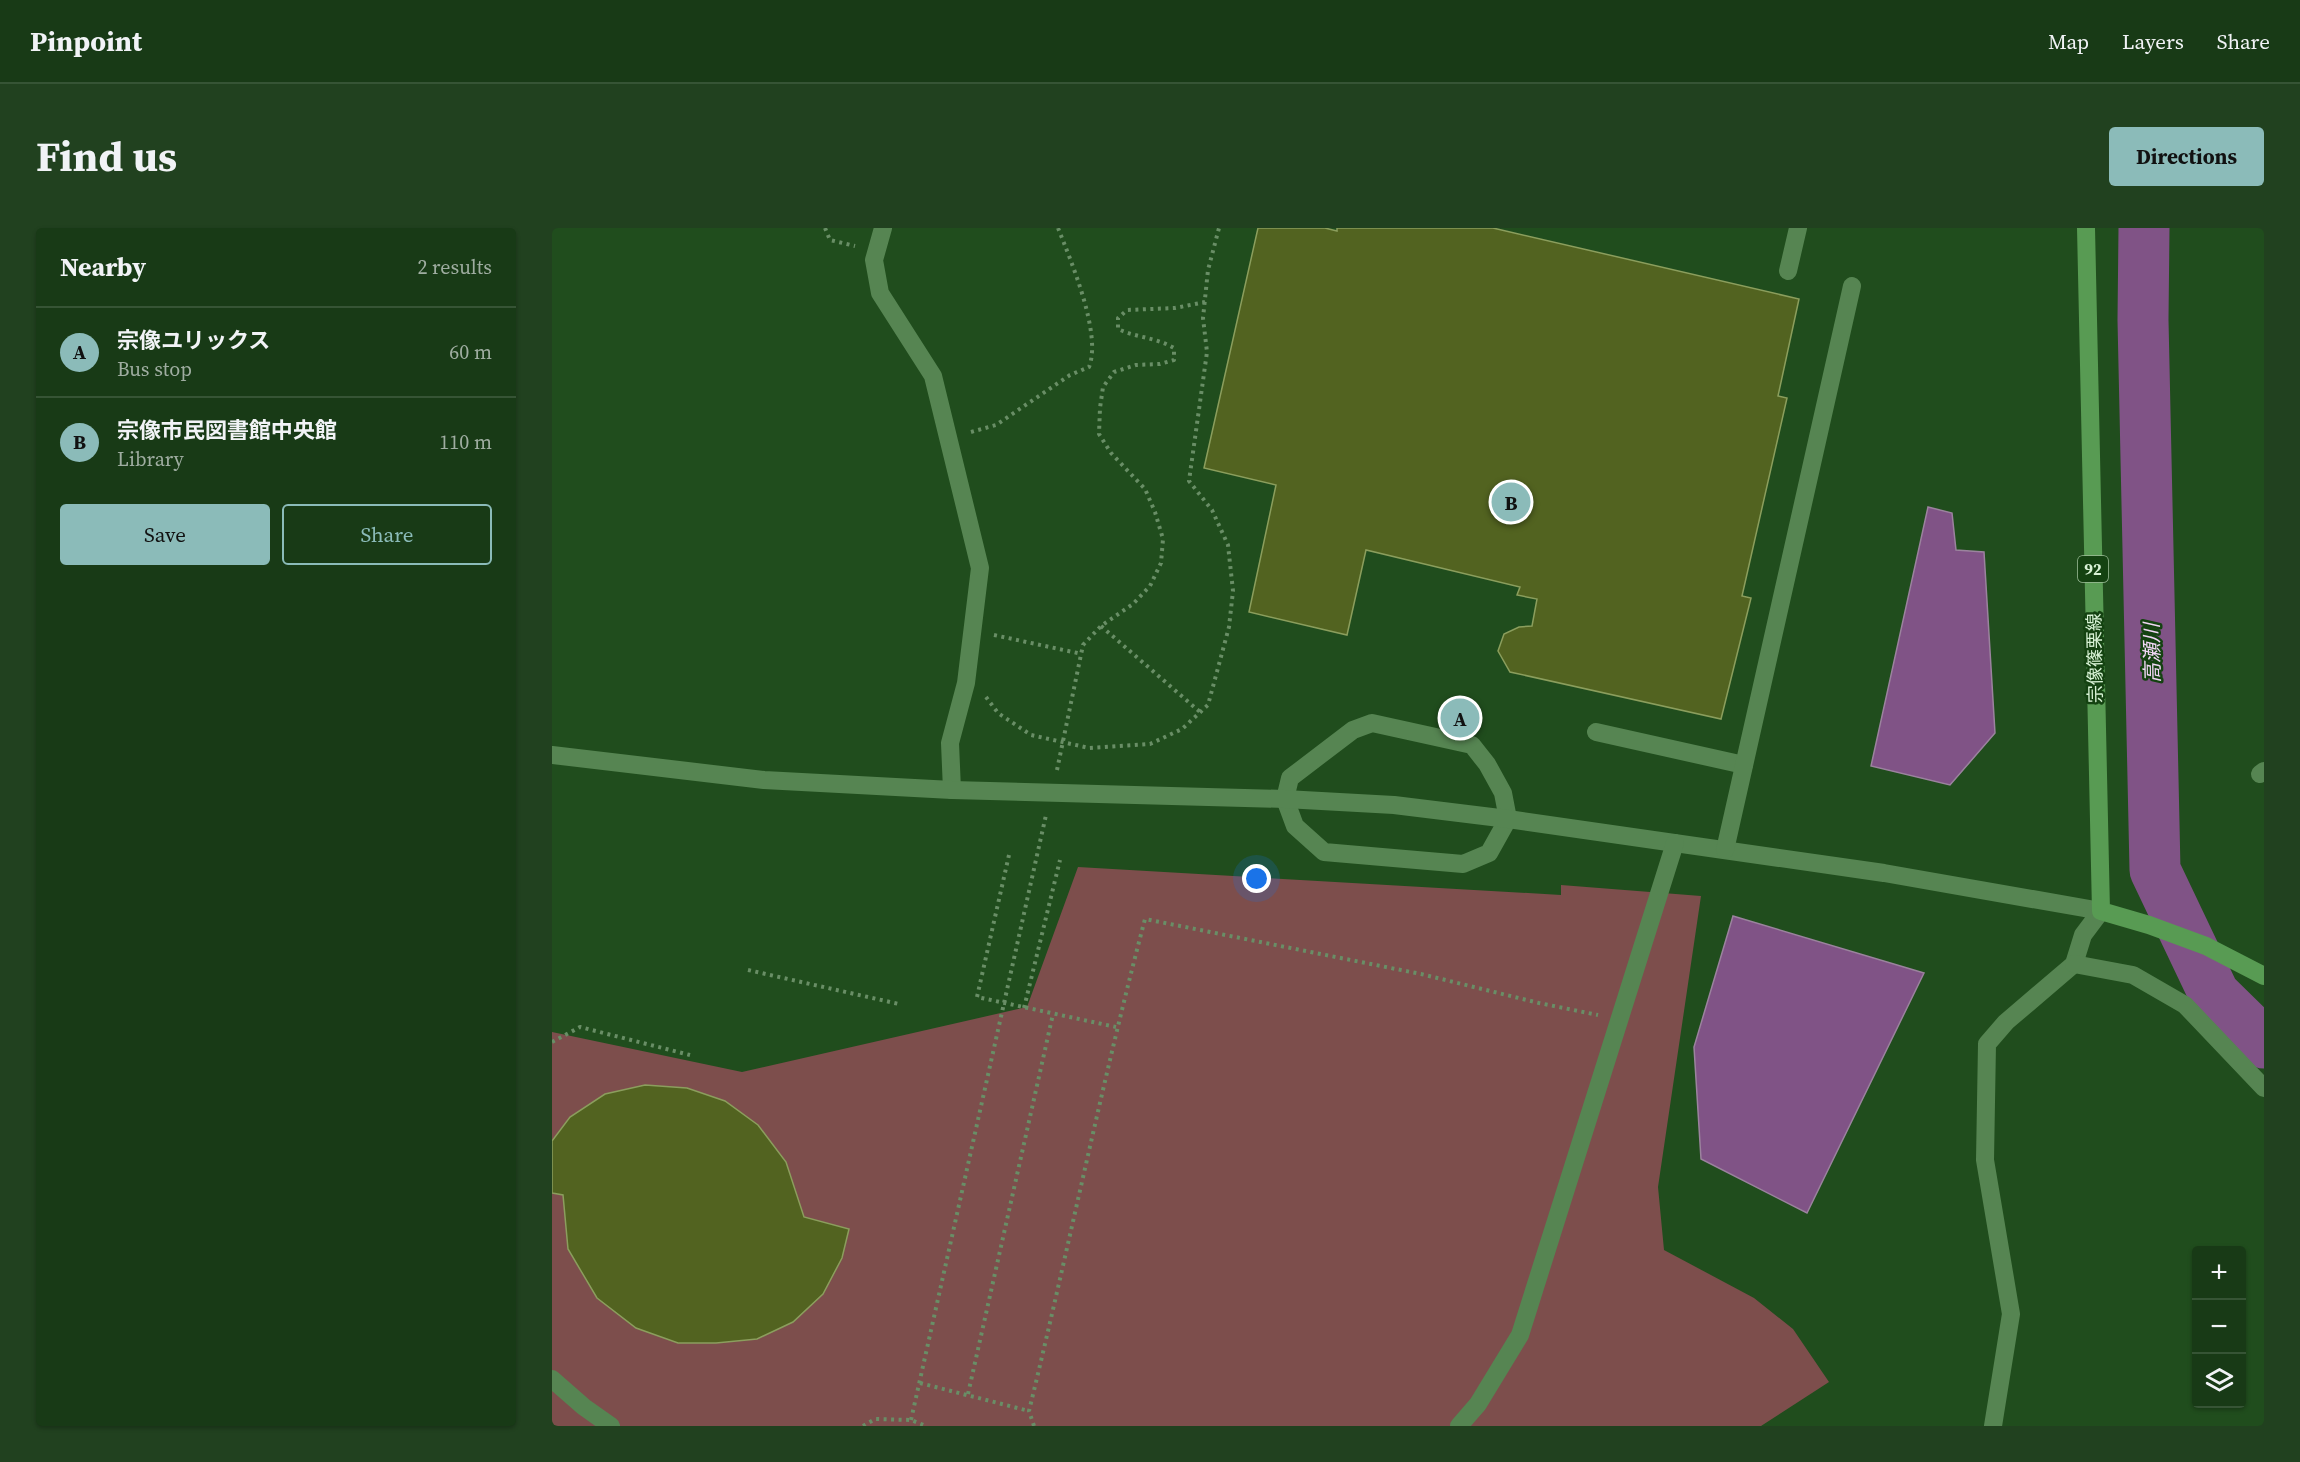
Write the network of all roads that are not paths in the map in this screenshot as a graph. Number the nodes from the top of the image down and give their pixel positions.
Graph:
1 (883, 228) edge
2 (1798, 228) edge
3 (2086, 228) edge
4 (1788, 271) dead end
5 (1852, 286) dead end
6 (1596, 732) dead end
7 (552, 755) edge
8 (1744, 765) junction
9 (951, 790) junction
10 (1285, 799) junction
11 (1508, 819) junction
12 (1675, 843) junction
13 (1725, 850) junction
14 (2101, 911) junction
15 (2074, 964) junction
16 (2264, 976) edge
17 (2264, 1088) edge
18 (552, 1379) edge
19 (611, 1426) edge
20 (1459, 1426) edge
21 (1993, 1426) edge

1 - 9 street
2 - 4 street
3 - 14 main road, 宗像篠栗線 / 92
5 - 8 street
6 - 8 street
7 - 9 street
8 - 13 street
9 - 10 street
10 - 11 street
10 - 11 street
10 - 11 street
11 - 12 street
12 - 13 street
12 - 20 street
13 - 14 street
14 - 15 street
14 - 16 main road
15 - 17 street
15 - 21 street
18 - 19 street

